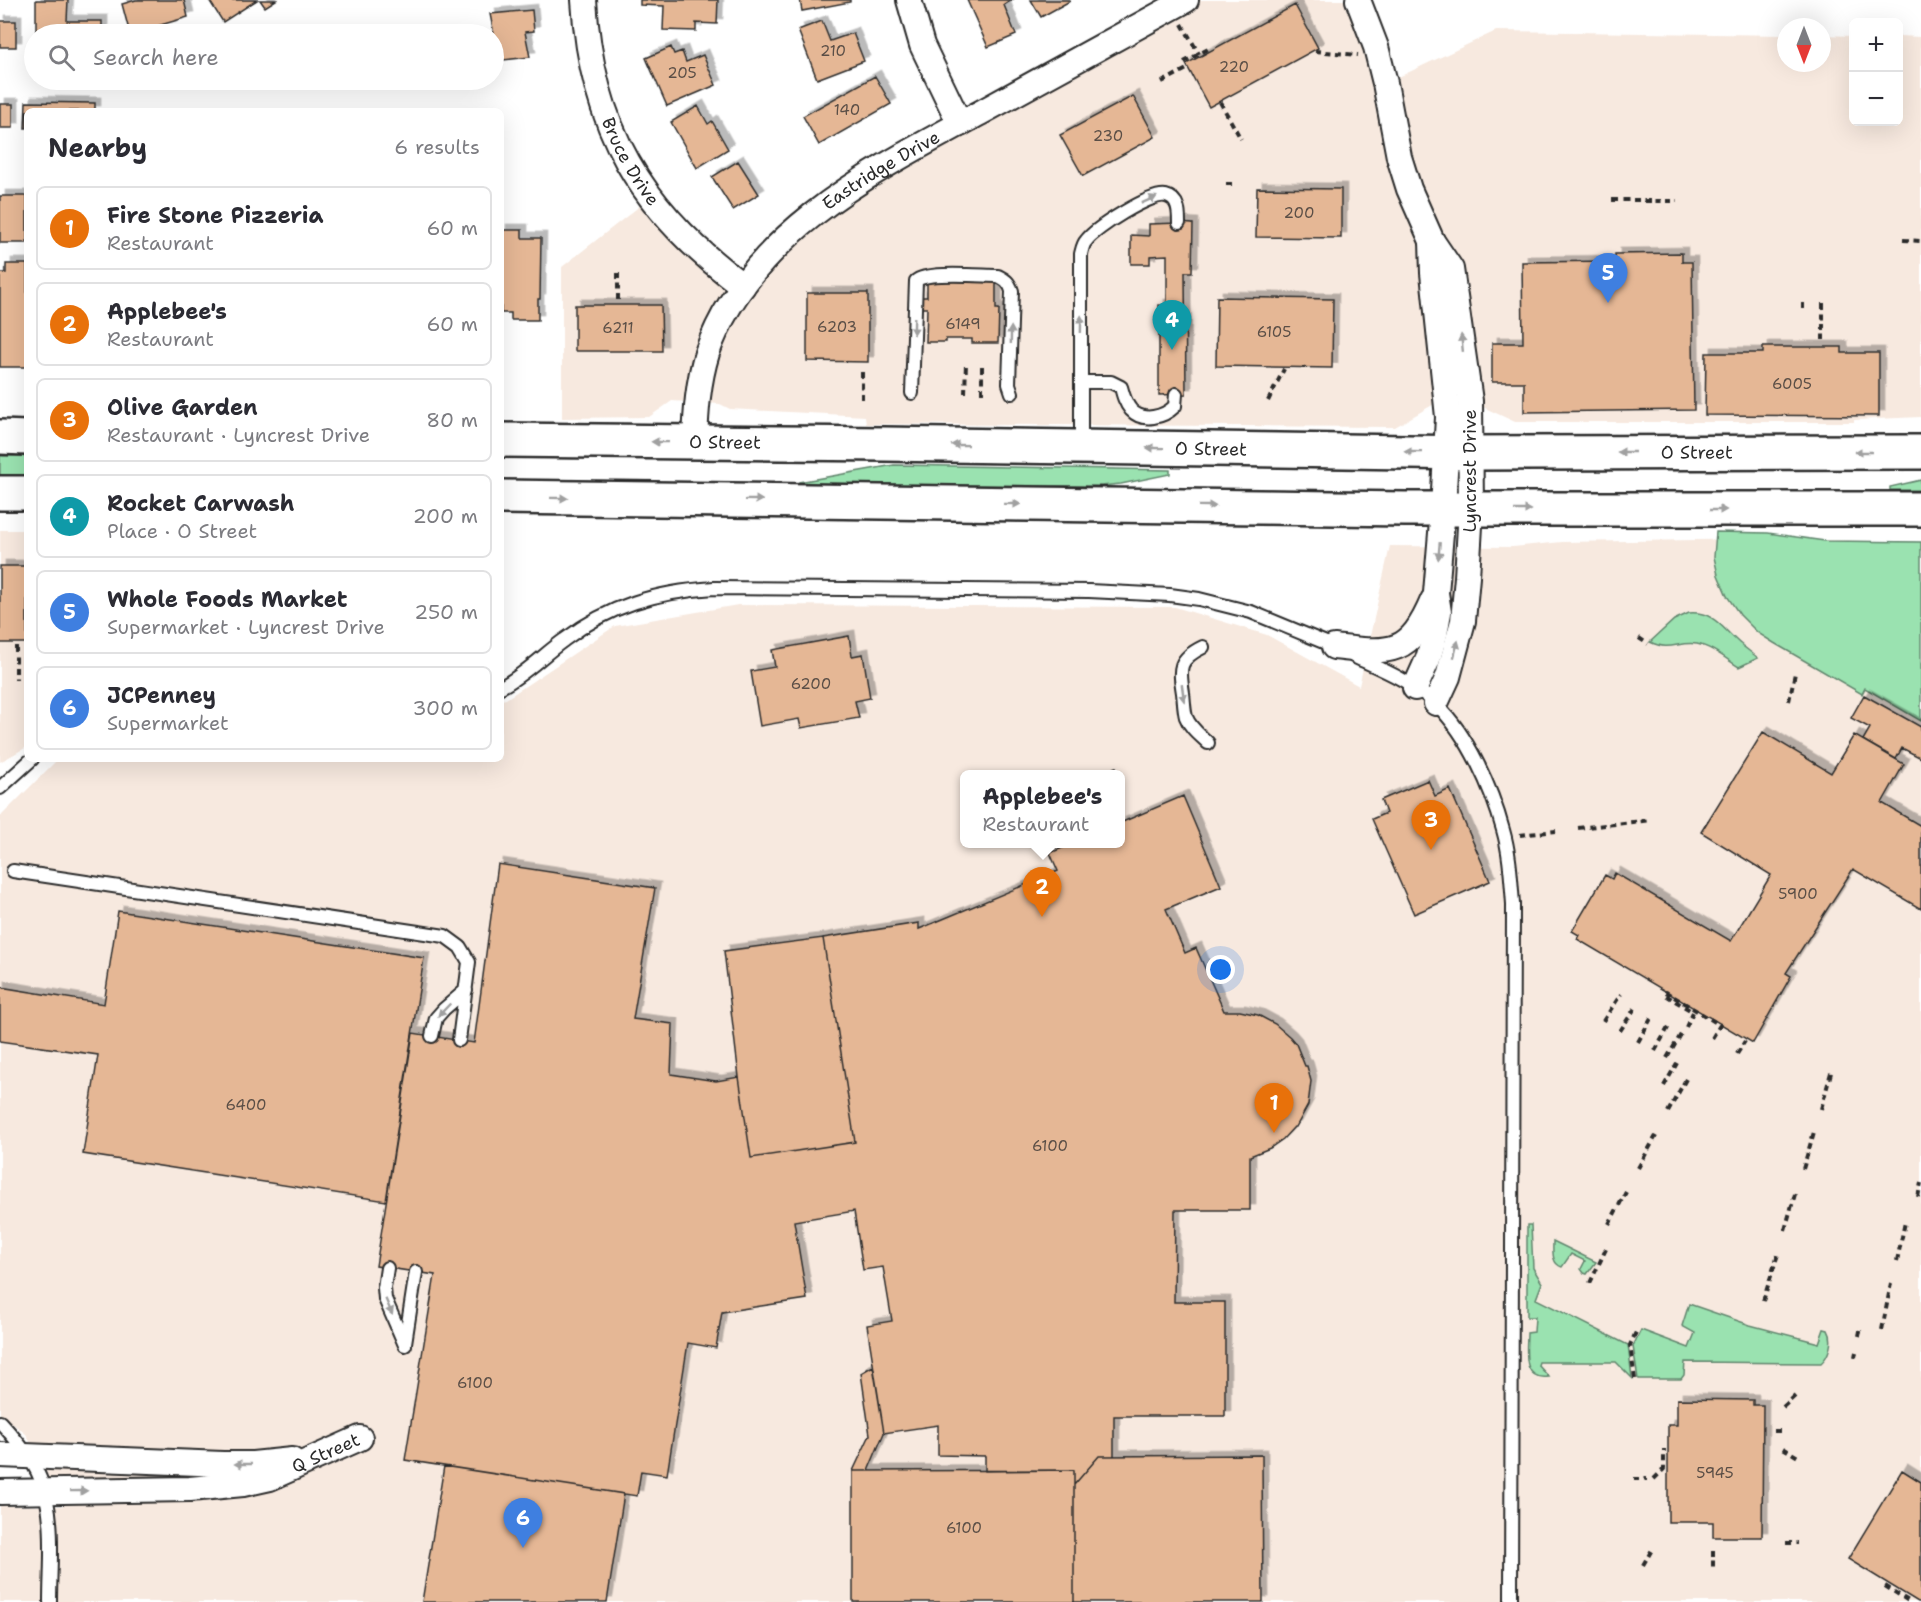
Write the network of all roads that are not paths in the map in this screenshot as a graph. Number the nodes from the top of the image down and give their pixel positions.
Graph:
1 (584, 0) edge
2 (909, 0) edge
3 (1359, 0) edge
4 (1184, 10) edge
5 (960, 124) junction
6 (1179, 224) dead end
7 (743, 286) junction
8 (1081, 382) junction
9 (912, 393) dead end
10 (1012, 393) dead end
11 (1176, 394) dead end
12 (0, 437) edge
13 (24, 438) edge
14 (504, 440) edge
15 (695, 442) junction
16 (1081, 447) junction
17 (1921, 452) edge
18 (1459, 453) junction
19 (0, 493) edge
20 (24, 493) edge
21 (504, 497) edge
22 (1457, 509) junction
23 (1921, 509) edge
24 (1436, 593) junction
25 (1334, 646) junction
26 (1203, 647) dead end
27 (504, 685) edge
28 (1415, 688) junction
29 (1436, 703) junction
30 (1208, 743) dead end
31 (29, 762) edge
32 (0, 788) edge
33 (13, 871) dead end
34 (466, 990) junction
35 (432, 1036) dead end
36 (459, 1041) dead end
37 (387, 1268) dead end
38 (416, 1272) dead end
39 (0, 1422) edge
40 (0, 1455) edge
41 (27, 1456) junction
42 (45, 1491) junction
43 (0, 1492) edge
44 (50, 1602) edge
45 (1511, 1602) edge

1 - 7 street, Bruce Drive
2 - 5 street
3 - 18 street, Lyncrest Drive
4 - 5 street, Eastridge Drive
5 - 7 street, Eastridge Drive
8 -> 6 lane
7 - 15 street, Eastridge Drive
8 - 11 lane
8 - 16 lane
10 -> 9 lane
12 - 13 main road
15 -> 14 main road, O Street
16 -> 15 main road, O Street
18 -> 16 main road, O Street
17 -> 18 main road, O Street
18 - 22 street, Lyncrest Drive
19 - 20 main road
21 -> 22 main road
22 -> 23 main road
22 -> 24 street, Lyncrest Drive
29 -> 22 street, Lyncrest Drive
24 - 25 street
24 - 28 street, Lyncrest Drive
25 - 27 lane
25 - 28 lane
26 -> 30 lane
28 - 29 lane
29 - 45 lane
31 - 32 lane
33 - 34 lane
34 -> 35 lane
34 - 36 lane
37 -> 38 lane
39 - 41 lane
40 - 41 street, Q Street
41 - 42 lane
42 -> 41 street, Q Street
42 - 43 street, Q Street
42 - 44 lane

